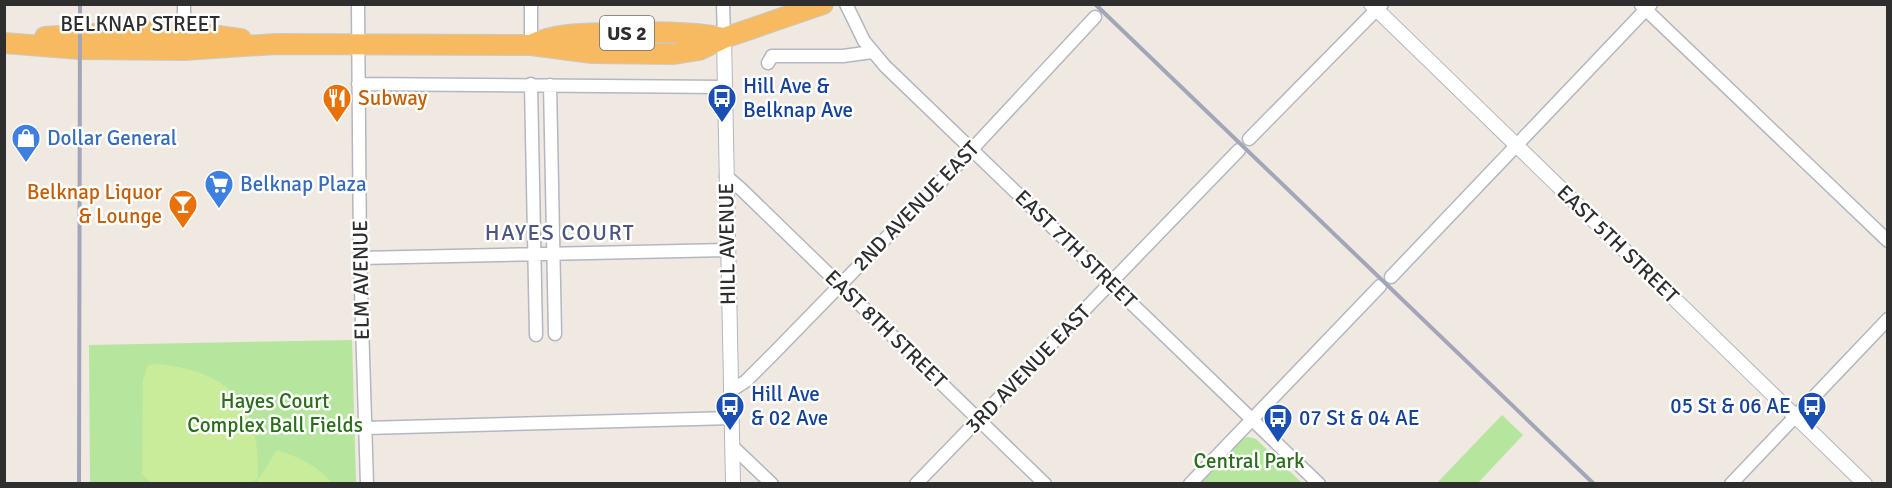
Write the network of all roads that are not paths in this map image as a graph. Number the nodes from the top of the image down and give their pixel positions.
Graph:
1 (184, 4) edge
2 (357, 4) edge
3 (531, 4) edge
4 (723, 4) edge
5 (823, 4) edge
6 (846, 4) edge
7 (1376, 6) edge
8 (1646, 6) edge
9 (1095, 17) dead end
10 (723, 38) junction
11 (4, 42) edge
12 (184, 42) junction
13 (358, 44) junction
14 (531, 45) junction
15 (872, 52) junction
16 (768, 63) dead end
17 (358, 84) junction
18 (531, 84) junction
19 (550, 85) junction
20 (724, 87) junction
21 (1249, 139) dead end
22 (1517, 146) junction
23 (972, 148) junction
24 (1239, 150) dead end
25 (726, 176) junction
26 (1887, 241) edge
27 (727, 250) junction
28 (534, 254) junction
29 (553, 254) junction
30 (360, 258) junction
31 (1391, 277) dead end
32 (1111, 283) junction
33 (840, 285) junction
34 (1380, 286) dead end
35 (1887, 319) edge
36 (555, 334) dead end
37 (536, 335) dead end
38 (732, 390) junction
39 (1795, 416) junction
40 (732, 418) junction
41 (980, 419) junction
42 (1252, 419) junction
43 (366, 428) junction
44 (732, 446) junction
45 (367, 483) edge
46 (733, 483) edge
47 (772, 483) edge
48 (916, 483) edge
49 (1045, 483) edge
50 (1190, 483) edge
51 (1319, 483) edge
52 (1731, 483) edge
53 (1865, 483) edge

1 - 12 street
2 - 13 street, ELM AVENUE
3 - 14 street
4 - 10 street, HILL AVENUE
5 - 10 highway, US 2
6 - 15 street, EAST 7TH STREET
7 - 21 street
7 - 22 street, EAST 5TH STREET
8 - 22 street
8 - 26 street
9 - 23 street, 2ND AVENUE EAST
10 - 14 highway, BELKNAP STREET / US 2
10 - 20 street, HILL AVENUE
11 - 12 highway, BELKNAP STREET / US 2
12 - 13 highway, BELKNAP STREET / US 2
13 - 14 highway, BELKNAP STREET / US 2
13 - 17 street, ELM AVENUE
15 - 16 street
15 - 23 street, EAST 7TH STREET
17 - 18 street
17 - 30 street, ELM AVENUE
18 - 19 street
18 - 28 street
19 - 20 street
19 - 29 street
20 - 25 street, HILL AVENUE
22 - 31 street
22 - 39 street, EAST 5TH STREET
23 - 32 street, EAST 7TH STREET
23 - 33 street, 2ND AVENUE EAST
24 - 32 street, 3RD AVENUE EAST
25 - 27 street, HILL AVENUE
25 - 33 street, EAST 8TH STREET
27 - 29 street
27 - 38 street, HILL AVENUE
28 - 29 street
28 - 30 street
28 - 37 street
29 - 36 street
30 - 43 street, ELM AVENUE
32 - 41 street, 3RD AVENUE EAST
32 - 42 street, EAST 7TH STREET
33 - 38 street, 2ND AVENUE EAST
33 - 41 street, EAST 8TH STREET
34 - 42 street
35 - 39 street
38 - 40 street, HILL AVENUE
39 - 52 street
39 - 53 street, EAST 5TH STREET
40 - 43 street
40 - 44 street, HILL AVENUE
41 - 48 street, 3RD AVENUE EAST
41 - 49 street, EAST 8TH STREET
42 - 50 street
42 - 51 street, EAST 7TH STREET
43 - 45 street, ELM AVENUE
44 - 46 street, HILL AVENUE
44 - 47 street

